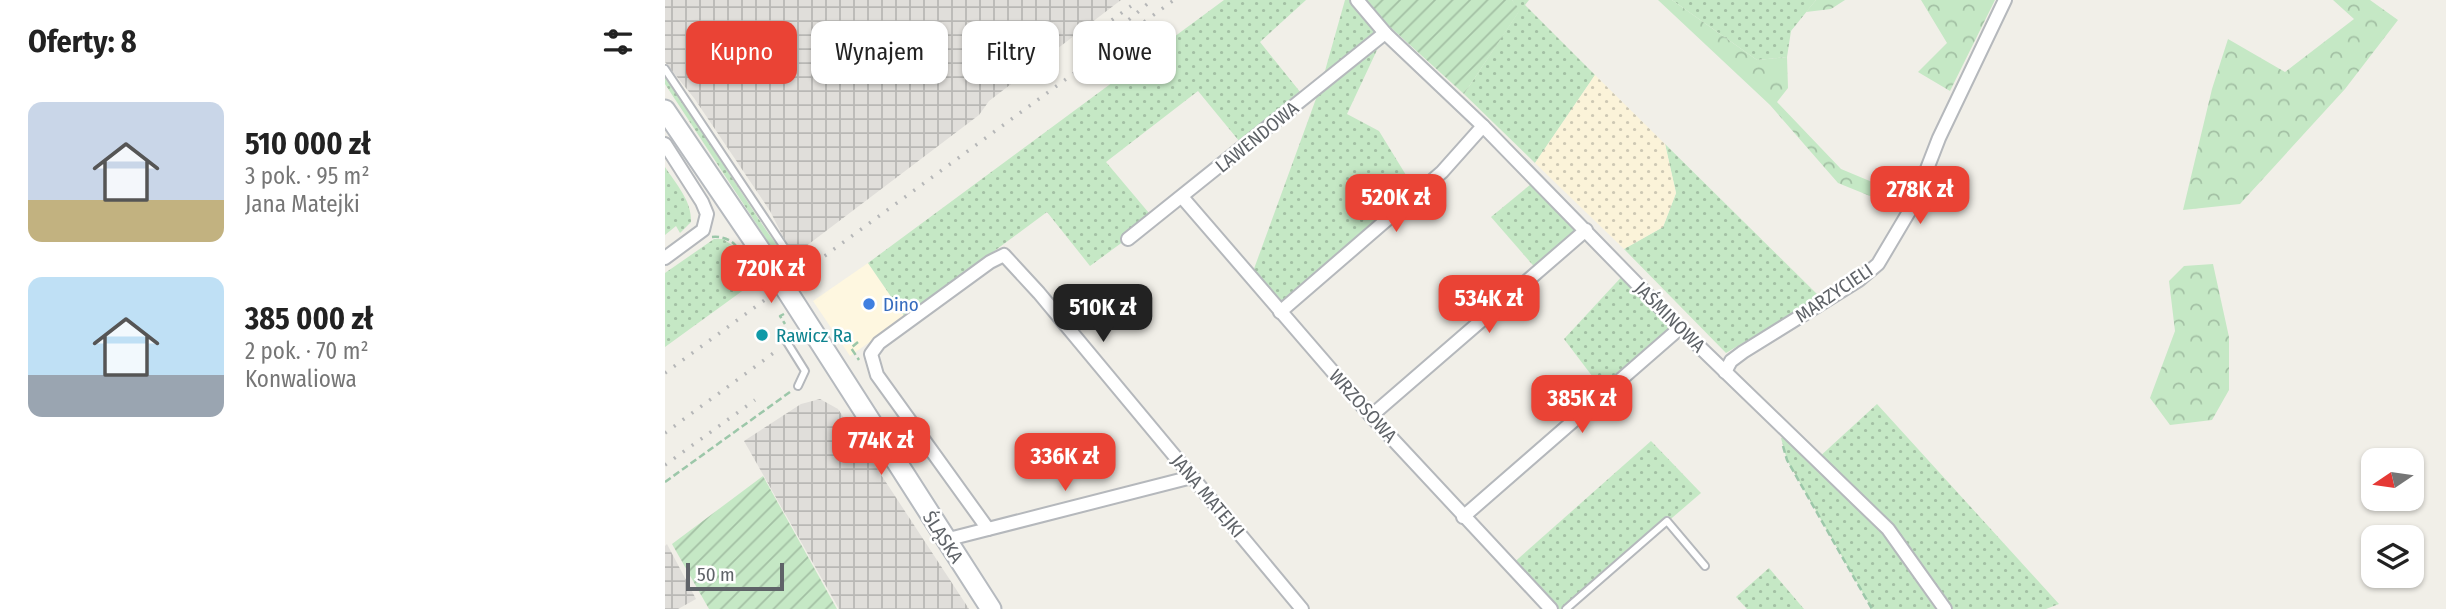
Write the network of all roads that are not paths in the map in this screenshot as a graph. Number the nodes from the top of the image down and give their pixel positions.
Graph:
1 (1357, 0) edge
2 (2005, 0) edge
3 (1385, 33) junction
4 (665, 69) edge
5 (665, 110) edge
6 (1483, 126) junction
7 (665, 144) edge
8 (1182, 197) junction
9 (1586, 230) junction
10 (1128, 239) dead end
11 (784, 247) dead end
12 (665, 258) edge
13 (1280, 312) junction
14 (1680, 328) junction
15 (785, 339) dead end
16 (871, 354) joint
17 (1725, 372) junction
18 (798, 386) road end
19 (1371, 416) junction
20 (1192, 477) junction
21 (1463, 517) junction
22 (988, 529) junction
23 (946, 540) junction
24 (1705, 566) dead end
25 (991, 609) edge
26 (1302, 609) edge
27 (1551, 609) edge
28 (1566, 609) edge
29 (1945, 609) edge

1 - 3 street, JAŚMINOWA
2 - 17 street, MARZYCIELI
3 - 6 street, JAŚMINOWA
3 - 8 street, LAWENDOWA
4 - 11 lane
5 - 23 street, ŚLĄSKA
6 - 9 street, JAŚMINOWA
6 - 13 street
7 - 12 street
8 - 10 street, LAWENDOWA
8 - 13 street, WRZOSOWA
9 - 14 street, JAŚMINOWA
9 - 19 street
13 - 19 street, WRZOSOWA
14 - 17 street, JAŚMINOWA
14 - 21 street
15 - 18 lane
16 - 20 street, JANA MATEJKI
16 - 22 street, ŚLĄSKA
17 - 29 street, JAŚMINOWA
19 - 21 street, WRZOSOWA
20 - 22 street
20 - 26 street, JANA MATEJKI
21 - 27 street, WRZOSOWA
22 - 23 street
23 - 25 street, ŚLĄSKA
24 - 28 lane

